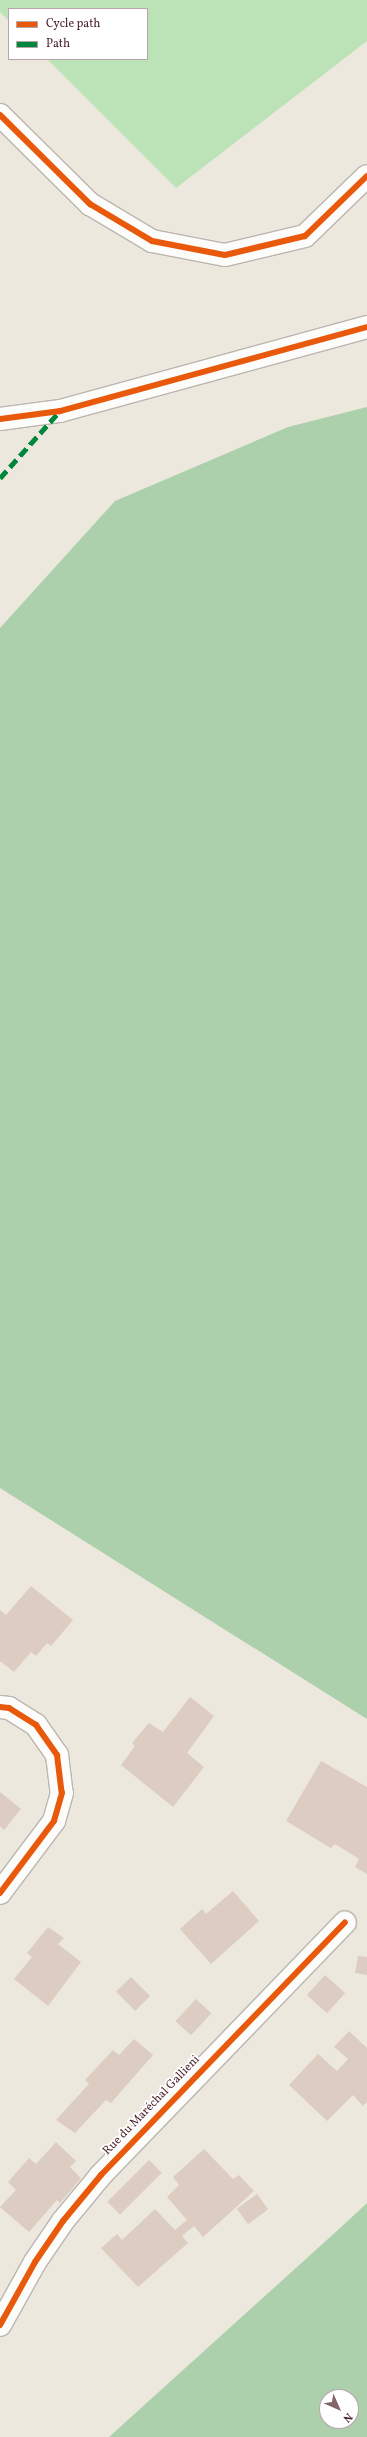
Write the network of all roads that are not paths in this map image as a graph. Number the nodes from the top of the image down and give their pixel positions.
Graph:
1 (0, 116) edge
2 (367, 176) edge
3 (367, 327) edge
4 (0, 419) edge
5 (0, 1707) edge
6 (0, 1893) edge
7 (345, 1922) dead end
8 (0, 2325) edge

1 - 2 street
3 - 4 street
5 - 6 street
7 - 8 street, Rue du Maréchal Gallieni

